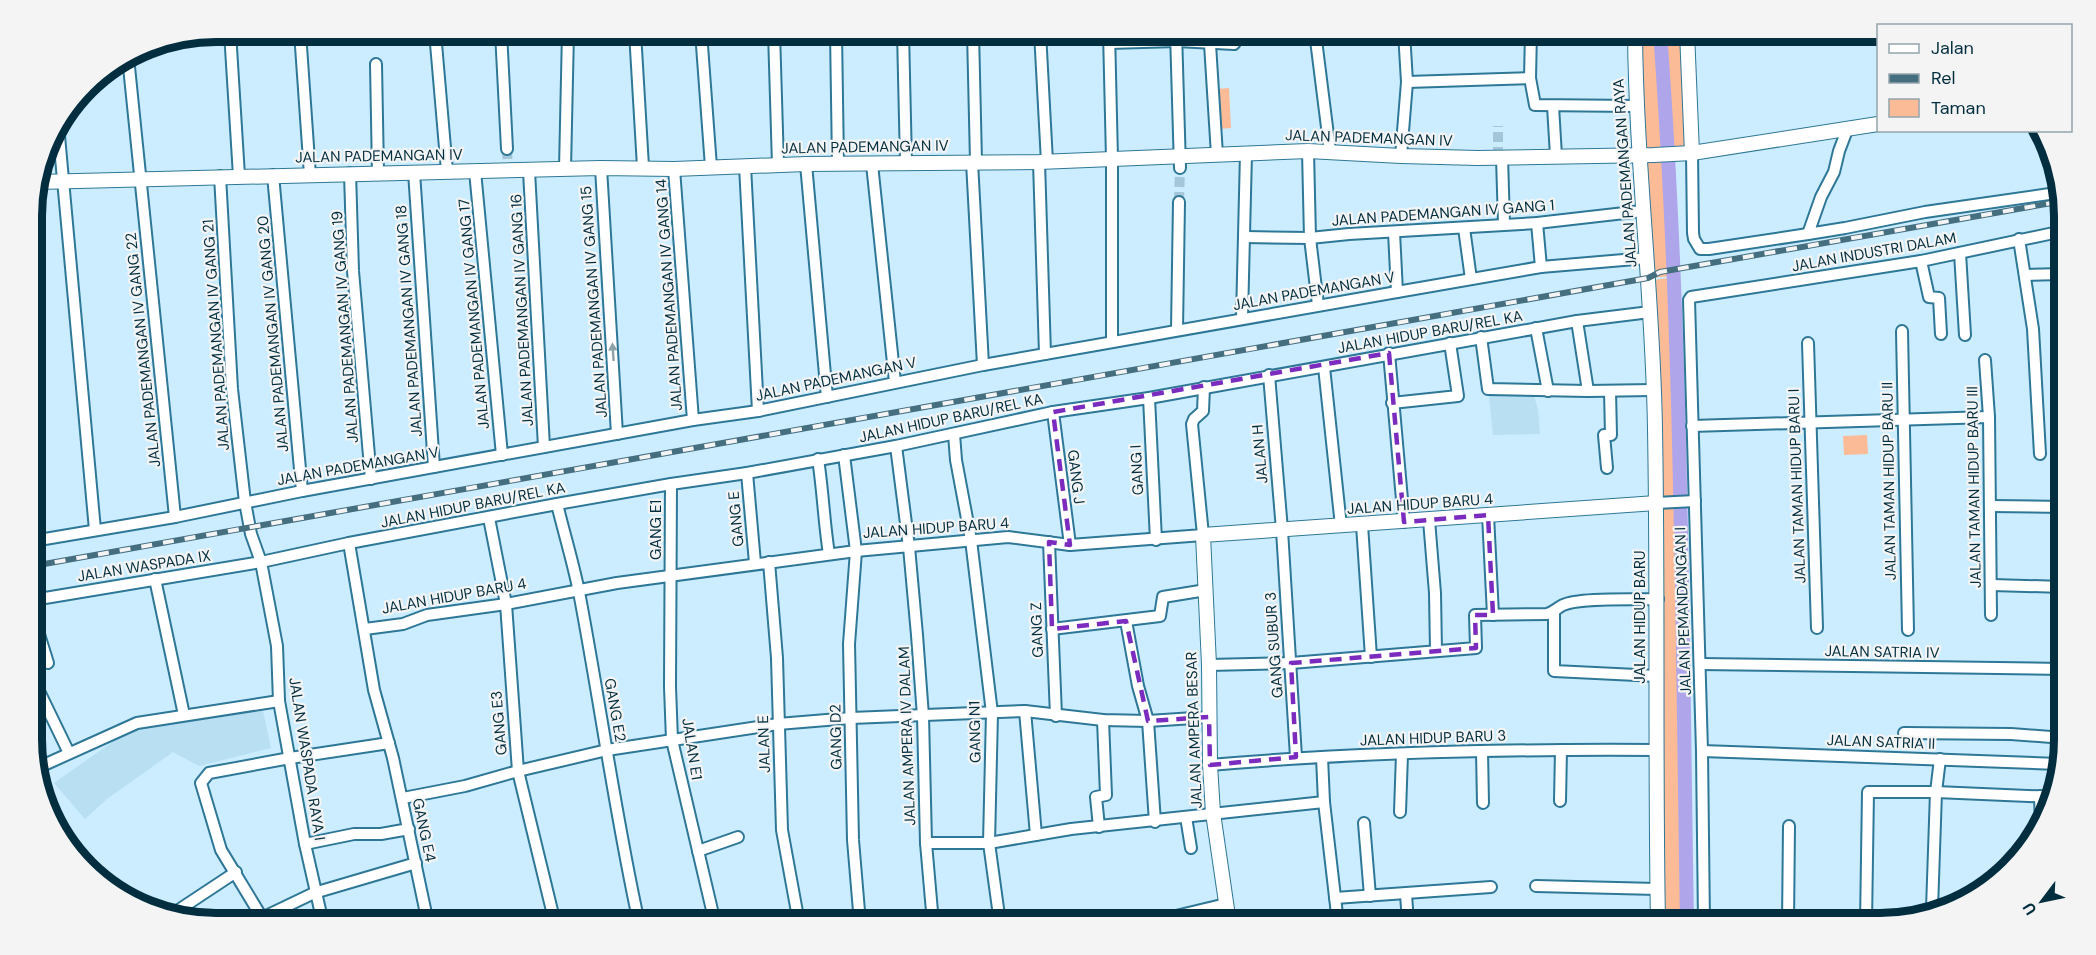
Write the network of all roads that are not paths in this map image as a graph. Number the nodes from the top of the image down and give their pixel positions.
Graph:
1 (231, 42) edge
2 (301, 42) edge
3 (436, 42) edge
4 (502, 42) edge
5 (568, 42) edge
6 (636, 42) edge
7 (702, 42) edge
8 (774, 42) edge
9 (836, 42) edge
10 (903, 42) edge
11 (973, 42) edge
12 (1040, 42) edge
13 (1109, 42) edge
14 (1176, 42) edge
15 (1202, 42) edge
16 (1235, 42) edge
17 (1316, 42) edge
18 (1405, 42) edge
19 (1531, 42) edge
20 (1635, 42) edge
21 (1687, 42) edge
22 (1210, 44) junction
23 (376, 64) dead end
24 (129, 65) edge
25 (1530, 78) junction
26 (1407, 82) junction
27 (1552, 106) junction
28 (1635, 106) junction
29 (1877, 124) edge
30 (1847, 130) junction
31 (59, 140) edge
32 (507, 149) tunnel mouth
33 (1308, 151) junction
34 (1330, 151) junction
35 (1246, 153) junction
36 (1686, 153) junction
37 (1217, 154) junction
38 (1639, 155) junction
39 (1401, 156) junction
40 (1556, 156) junction
41 (1502, 157) junction
42 (1112, 159) junction
43 (974, 162) junction
44 (1043, 162) junction
45 (1180, 162) junction
46 (906, 163) junction
47 (806, 164) junction
48 (838, 164) junction
49 (872, 164) junction
50 (778, 165) junction
51 (745, 166) junction
52 (643, 167) junction
53 (711, 167) junction
54 (601, 168) junction
55 (565, 169) junction
56 (674, 169) junction
57 (447, 171) junction
58 (475, 171) junction
59 (529, 171) junction
60 (414, 172) junction
61 (350, 173) junction
62 (378, 173) junction
63 (273, 175) junction
64 (310, 175) junction
65 (220, 176) junction
66 (239, 176) junction
67 (140, 180) junction
68 (63, 181) junction
69 (46, 182) edge
70 (2053, 193) edge
71 (1179, 202) tunnel mouth
72 (1642, 211) junction
73 (1538, 223) junction
74 (1504, 224) junction
75 (1464, 228) junction
76 (1394, 232) junction
77 (2054, 233) edge
78 (1808, 234) junction
79 (1245, 237) junction
80 (1310, 238) junction
81 (2019, 239) junction
82 (1960, 253) junction
83 (1647, 258) junction
84 (1921, 261) junction
85 (1541, 267) junction
86 (2054, 274) edge
87 (2025, 275) junction
88 (1471, 279) junction
89 (1397, 292) junction
90 (1690, 299) joint
91 (1318, 305) junction
92 (1650, 312) junction
93 (1242, 318) junction
94 (1577, 321) junction
95 (1536, 328) junction
96 (1177, 330) junction
97 (1902, 331) dead end
98 (1941, 334) dead end
99 (1965, 335) dead end
100 (1481, 337) junction
101 (1112, 342) junction
102 (1450, 343) junction
103 (1808, 343) dead end
104 (1389, 353) junction
105 (1046, 354) junction
106 (1985, 360) dead end
107 (983, 365) junction
108 (1324, 367) junction
109 (1269, 375) junction
110 (895, 382) junction
111 (1204, 387) junction
112 (1653, 390) junction
113 (1548, 391) junction
114 (1588, 391) junction
115 (1610, 391) junction
116 (827, 397) junction
117 (1149, 398) junction
118 (1392, 403) junction
119 (758, 411) junction
120 (1053, 412) junction
121 (1989, 417) junction
122 (693, 420) junction
123 (1903, 420) junction
124 (1810, 423) junction
125 (1692, 426) junction
126 (617, 434) junction
127 (954, 434) junction
128 (896, 446) junction
129 (544, 447) junction
130 (2040, 454) dead end
131 (502, 455) junction
132 (844, 455) junction
133 (818, 459) junction
134 (434, 467) junction
135 (1607, 468) dead end
136 (747, 473) junction
137 (371, 479) junction
138 (671, 483) junction
139 (302, 491) junction
140 (245, 502) junction
141 (1691, 502) junction
142 (1661, 503) junction
143 (557, 504) junction
144 (1990, 506) junction
145 (2054, 507) edge
146 (1488, 516) junction
147 (175, 517) junction
148 (489, 518) junction
149 (1429, 520) junction
150 (1404, 522) junction
151 (1362, 525) junction
152 (1341, 526) junction
153 (95, 530) junction
154 (1282, 530) junction
155 (1203, 535) junction
156 (42, 539) edge
157 (971, 540) junction
158 (1156, 540) junction
159 (1049, 542) junction
160 (349, 543) junction
161 (1070, 545) junction
162 (909, 547) junction
163 (856, 551) junction
164 (828, 554) junction
165 (261, 562) junction
166 (769, 562) junction
167 (755, 563) junction
168 (671, 576) junction
169 (155, 579) junction
170 (1992, 585) junction
171 (2054, 587) edge
172 (579, 590) junction
173 (1206, 590) junction
174 (42, 598) edge
175 (1658, 599) junction
176 (506, 604) junction
177 (1554, 612) junction
178 (1493, 615) junction
179 (1991, 615) dead end
180 (1126, 621) junction
181 (1817, 628) dead end
182 (365, 629) junction
183 (1052, 629) junction
184 (1908, 630) dead end
185 (42, 644) edge
186 (44, 650) joint
187 (1436, 651) junction
188 (1371, 657) junction
189 (48, 663) dead end
190 (1291, 663) junction
191 (1700, 664) junction
192 (1209, 665) junction
193 (2054, 669) edge
194 (1657, 676) junction
195 (42, 701) edge
196 (279, 701) junction
197 (1025, 711) junction
198 (992, 713) junction
199 (184, 715) junction
200 (923, 716) junction
201 (1056, 716) junction
202 (1209, 717) junction
203 (851, 718) junction
204 (1102, 720) junction
205 (1148, 722) junction
206 (778, 724) junction
207 (1904, 733) dead end
208 (2054, 737) edge
209 (672, 740) junction
210 (389, 743) junction
211 (607, 750) junction
212 (1561, 750) junction
213 (1656, 750) junction
214 (1482, 751) junction
215 (1702, 751) junction
216 (69, 753) junction
217 (1402, 754) junction
218 (1322, 757) junction
219 (290, 758) junction
220 (1296, 758) junction
221 (1940, 759) junction
222 (44, 765) edge
223 (1210, 765) junction
224 (2052, 765) edge
225 (518, 771) junction
226 (1936, 792) junction
227 (2040, 796) junction
228 (2044, 796) edge
229 (403, 798) junction
230 (1560, 801) dead end
231 (1324, 802) junction
232 (1482, 803) dead end
233 (2040, 806) edge
234 (1400, 812) dead end
235 (1214, 813) junction
236 (1186, 817) junction
237 (1155, 822) junction
238 (1364, 823) dead end
239 (1789, 826) dead end
240 (1099, 827) junction
241 (409, 829) junction
242 (1036, 835) junction
243 (738, 837) dead end
244 (926, 843) junction
245 (989, 843) junction
246 (305, 844) junction
247 (1191, 848) dead end
248 (698, 851) junction
249 (416, 863) junction
250 (236, 872) junction
251 (1491, 886) dead end
252 (1536, 886) dead end
253 (1657, 889) junction
254 (314, 893) junction
255 (1406, 894) junction
256 (1370, 896) junction
257 (1335, 898) junction
258 (1226, 904) junction
259 (1932, 905) edge
260 (180, 909) edge
261 (259, 913) edge
262 (270, 913) edge
263 (320, 913) edge
264 (426, 913) edge
265 (553, 913) edge
266 (637, 913) edge
267 (712, 913) edge
268 (797, 913) edge
269 (859, 913) edge
270 (932, 913) edge
271 (999, 913) edge
272 (1188, 913) edge
273 (1227, 913) edge
274 (1337, 913) edge
275 (1407, 913) edge
276 (1658, 913) edge
277 (1704, 913) edge
278 (1788, 913) edge
279 (1866, 913) edge

1 - 66 street
2 - 64 street
3 - 57 street
4 - 32 street
5 - 55 street
6 - 52 street
7 - 53 street
8 - 50 street
9 - 48 street
10 - 46 street
11 - 43 street
12 - 44 street
13 - 42 street
14 - 45 street
15 - 22 street
16 - 22 street
17 - 34 street
18 - 26 street
19 - 25 street
20 - 28 street, JALAN PADEMANGAN RAYA
21 - 36 street
22 - 37 street
23 - 62 street
24 - 67 street, JALAN PADEMANGAN IV GANG 22
25 - 26 street
25 - 27 street
26 - 39 street
27 - 28 street
27 - 40 street
28 - 38 street, JALAN PADEMANGAN RAYA
29 - 30 street, JALAN PADEMANGAN IV
30 - 36 street, JALAN PADEMANGAN IV
30 - 78 street
31 - 68 street
33 - 34 street, JALAN PADEMANGAN IV
33 - 35 street, JALAN PADEMANGAN IV
33 - 80 street
34 - 39 street, JALAN PADEMANGAN IV
35 - 37 street, JALAN PADEMANGAN IV
35 - 79 street
36 - 38 street, JALAN PADEMANGAN IV
36 - 78 street
37 - 45 street, JALAN PADEMANGAN IV
38 - 40 street, JALAN PADEMANGAN IV
38 - 72 street, JALAN PADEMANGAN RAYA
39 - 41 street, JALAN PADEMANGAN IV
40 - 41 street, JALAN PADEMANGAN IV
41 - 74 street
42 - 44 street, JALAN PADEMANGAN IV
42 - 45 street, JALAN PADEMANGAN IV
42 - 101 street
43 - 44 street, JALAN PADEMANGAN IV
43 - 46 street, JALAN PADEMANGAN IV
43 - 107 street
44 - 105 street
46 - 49 street, JALAN PADEMANGAN IV
47 - 48 street, JALAN PADEMANGAN IV
47 - 50 street, JALAN PADEMANGAN IV
47 - 116 street
48 - 49 street, JALAN PADEMANGAN IV
49 - 110 street
50 - 51 street, JALAN PADEMANGAN IV
51 - 53 street, JALAN PADEMANGAN IV
51 - 119 street
52 - 54 street, JALAN PADEMANGAN IV
52 - 56 street, JALAN PADEMANGAN IV
53 - 56 street, JALAN PADEMANGAN IV
54 - 55 street, JALAN PADEMANGAN IV
126 -> 54 street, JALAN PADEMANGAN IV GANG 15
55 - 59 street, JALAN PADEMANGAN IV
56 - 122 street, JALAN PADEMANGAN IV GANG 14
57 - 58 street, JALAN PADEMANGAN IV
57 - 60 street, JALAN PADEMANGAN IV
58 - 59 street, JALAN PADEMANGAN IV
58 - 131 street, JALAN PADEMANGAN IV GANG 17
59 - 129 street, JALAN PADEMANGAN IV GANG 16
60 - 62 street, JALAN PADEMANGAN IV
60 - 134 street, JALAN PADEMANGAN IV GANG 18
61 - 62 street, JALAN PADEMANGAN IV
61 - 64 street, JALAN PADEMANGAN IV
61 - 137 street, JALAN PADEMANGAN IV GANG 19
63 - 64 street, JALAN PADEMANGAN IV
63 - 66 street, JALAN PADEMANGAN IV
63 - 139 street, JALAN PADEMANGAN IV GANG 20
65 - 66 street, JALAN PADEMANGAN IV
65 - 67 street, JALAN PADEMANGAN IV
65 - 140 street, JALAN PADEMANGAN IV GANG 21
67 - 68 street, JALAN PADEMANGAN IV
67 - 147 street, JALAN PADEMANGAN IV GANG 22
68 - 69 street, JALAN PADEMANGAN IV
68 - 153 street
70 - 78 street
71 - 96 street
72 - 73 street, JALAN PADEMANGAN IV GANG 1
72 - 83 street, JALAN PADEMANGAN RAYA
73 - 74 street, JALAN PADEMANGAN IV GANG 1
73 - 85 street
74 - 75 street, JALAN PADEMANGAN IV GANG 1
75 - 76 street, JALAN PADEMANGAN IV GANG 1
75 - 88 street
76 - 80 street, JALAN PADEMANGAN IV GANG 1
76 - 89 street
77 - 81 street, JALAN INDUSTRI DALAM
79 - 80 street, JALAN PADEMANGAN IV GANG 1
79 - 93 street
80 - 91 street
81 - 82 street, JALAN INDUSTRI DALAM
81 - 87 street
82 - 84 street, JALAN INDUSTRI DALAM
82 - 99 street
83 - 85 street, JALAN PADEMANGAN V
83 - 92 street, JALAN PADEMANGAN RAYA
84 - 90 street, JALAN INDUSTRI DALAM
84 - 98 street
85 - 88 street, JALAN PADEMANGAN V
86 - 87 street
87 - 130 street
88 - 89 street, JALAN PADEMANGAN V
89 - 91 street, JALAN PADEMANGAN V
90 - 125 street, JALAN PEMANDANGAN I
91 - 93 street, JALAN PADEMANGAN V
92 - 94 street, JALAN HIDUP BARU/REL KA
92 - 112 street, JALAN HIDUP BARU
93 - 96 street, JALAN PADEMANGAN V
94 - 95 street, JALAN HIDUP BARU/REL KA
94 - 114 street
95 - 100 street, JALAN HIDUP BARU/REL KA
95 - 113 street
96 - 101 street, JALAN PADEMANGAN V
97 - 123 street, JALAN TAMAN HIDUP BARU II
100 - 102 street, JALAN HIDUP BARU/REL KA
100 - 113 street
101 - 105 street, JALAN PADEMANGAN V
102 - 104 street, JALAN HIDUP BARU/REL KA
102 - 118 street
103 - 124 street, JALAN TAMAN HIDUP BARU I
104 - 108 street, JALAN HIDUP BARU/REL KA
104 - 118 street
105 - 107 street, JALAN PADEMANGAN V
106 - 121 street, JALAN TAMAN HIDUP BARU III
107 - 110 street, JALAN PADEMANGAN V
108 - 109 street, JALAN HIDUP BARU/REL KA
108 - 152 street
109 - 111 street, JALAN HIDUP BARU/REL KA
109 - 154 street, JALAN H
110 - 116 street, JALAN PADEMANGAN V
111 - 117 street, JALAN HIDUP BARU/REL KA
111 - 155 street
112 - 115 street
112 - 142 street, JALAN HIDUP BARU
113 - 114 street
114 - 115 street
115 - 135 street
116 - 119 street, JALAN PADEMANGAN V
117 - 120 street, JALAN HIDUP BARU/REL KA
117 - 158 street, GANG I
118 - 150 street
119 - 122 street, JALAN PADEMANGAN V
120 - 127 street, JALAN HIDUP BARU/REL KA
120 - 161 street, GANG J
121 - 123 street
121 - 144 street, JALAN TAMAN HIDUP BARU III
122 - 126 street, JALAN PADEMANGAN V
123 - 124 street
123 - 184 street, JALAN TAMAN HIDUP BARU II
124 - 125 street
124 - 181 street, JALAN TAMAN HIDUP BARU I
125 - 141 street, JALAN PEMANDANGAN I
126 - 129 street, JALAN PADEMANGAN V
127 - 128 street, JALAN HIDUP BARU/REL KA
127 - 157 street, GANG N1
128 - 132 street, JALAN HIDUP BARU/REL KA
128 - 162 street, JALAN AMPERA IV DALAM
129 - 131 street, JALAN PADEMANGAN V
131 - 134 street, JALAN PADEMANGAN V
132 - 133 street, JALAN HIDUP BARU/REL KA
132 - 163 street, GANG D2
133 - 136 street, JALAN HIDUP BARU/REL KA
133 - 164 street
134 - 137 street, JALAN PADEMANGAN V
136 - 138 street, JALAN HIDUP BARU/REL KA
136 - 167 street, GANG E
137 - 139 street, JALAN PADEMANGAN V
138 - 143 street, JALAN HIDUP BARU/REL KA
138 - 168 street, GANG E1
139 - 140 street, JALAN PADEMANGAN V
140 - 147 street, JALAN PADEMANGAN V
140 - 165 street, JALAN PADEMANGAN IV GANG 21
141 - 142 street, JALAN HIDUP BARU 4
141 - 191 street, JALAN PEMANDANGAN I
142 - 146 street, JALAN HIDUP BARU 4
142 - 175 street, JALAN HIDUP BARU
143 - 148 street, JALAN HIDUP BARU/REL KA
143 - 172 street, GANG E2
144 - 145 street
144 - 170 street, JALAN TAMAN HIDUP BARU III
146 - 149 street, JALAN HIDUP BARU 4
146 - 178 street
147 - 153 street, JALAN PADEMANGAN V
148 - 160 street, JALAN HIDUP BARU/REL KA
148 - 176 street, GANG E3
149 - 150 street, JALAN HIDUP BARU 4
149 - 187 street
150 - 151 street, JALAN HIDUP BARU 4
151 - 152 street, JALAN HIDUP BARU 4
151 - 188 street
152 - 154 street, JALAN HIDUP BARU 4
153 - 156 street, JALAN PADEMANGAN V
154 - 155 street, JALAN HIDUP BARU 4
154 - 190 street, GANG SUBUR 3
155 - 158 street, JALAN HIDUP BARU 4
155 - 173 street, JALAN AMPERA BESAR
157 - 159 street, JALAN HIDUP BARU 4
157 - 162 street, JALAN HIDUP BARU 4
157 - 198 street, GANG N1
158 - 161 street, JALAN HIDUP BARU 4
159 - 161 street, JALAN HIDUP BARU 4
159 - 183 street, GANG Z
160 - 165 street, JALAN HIDUP BARU/REL KA
160 - 182 street, GANG E4
162 - 163 street, JALAN HIDUP BARU 4
162 - 200 street, JALAN AMPERA IV DALAM
163 - 164 street, JALAN HIDUP BARU 4
163 - 203 street, GANG D2
164 - 166 street, JALAN HIDUP BARU 4
165 - 169 street, JALAN WASPADA IX
165 - 196 street, JALAN WASPADA RAYA I
166 - 167 street, JALAN HIDUP BARU 4
166 - 206 street, JALAN E
167 - 168 street, JALAN HIDUP BARU 4
168 - 172 street, JALAN HIDUP BARU 4
168 - 209 street, JALAN E1
169 - 174 street, JALAN WASPADA IX
169 - 199 street
170 - 171 street
170 - 179 street, JALAN TAMAN HIDUP BARU III
172 - 176 street, JALAN HIDUP BARU 4
172 - 211 street, GANG E2
173 - 180 street
173 - 192 street, JALAN AMPERA BESAR
175 - 177 street
175 - 194 street, JALAN HIDUP BARU
176 - 182 street, JALAN HIDUP BARU 4
176 - 225 street, GANG E3
177 - 178 street
177 - 194 street
178 - 187 street
180 - 183 street
180 - 205 street
182 - 210 street, GANG E4
183 - 201 street, GANG Z
185 - 186 street
186 - 189 street
187 - 188 street
188 - 190 street
190 - 192 street
190 - 220 street, GANG SUBUR 3
191 - 193 street, JALAN SATRIA IV
191 - 215 street, JALAN PEMANDANGAN I
192 - 202 street, JALAN AMPERA BESAR
194 - 213 street, JALAN HIDUP BARU
195 - 216 street
196 - 199 street
196 - 219 street, JALAN WASPADA RAYA I
197 - 198 street
197 - 201 street
197 - 242 street
198 - 200 street
198 - 245 street, GANG N1
199 - 216 street
200 - 203 street
200 - 244 street, JALAN AMPERA IV DALAM
201 - 204 street
202 - 205 street
202 - 223 street, JALAN AMPERA BESAR
203 - 206 street
203 - 269 street, GANG D2
204 - 205 street
204 - 240 street
205 - 237 street
206 - 209 street
206 - 268 street, JALAN E
207 - 208 street
209 - 211 street
209 - 248 street, JALAN E1
210 - 219 street
210 - 229 street, GANG E4
211 - 225 street
211 - 266 street, GANG E2
212 - 213 street, JALAN HIDUP BARU 3
212 - 214 street, JALAN HIDUP BARU 3
212 - 230 street
213 - 253 street, JALAN HIDUP BARU
214 - 217 street, JALAN HIDUP BARU 3
214 - 232 street
215 - 221 street, JALAN SATRIA II
215 - 277 street, JALAN PEMANDANGAN I
216 - 222 street
217 - 218 street, JALAN HIDUP BARU 3
217 - 234 street
218 - 220 street, JALAN HIDUP BARU 3
218 - 231 street
219 - 246 street, JALAN WASPADA RAYA I
219 - 250 street
220 - 223 street, JALAN HIDUP BARU 3
221 - 224 street, JALAN SATRIA II
221 - 226 street
223 - 235 street, JALAN AMPERA BESAR
225 - 229 street
225 - 265 street, GANG E3
226 - 227 street
226 - 259 street
226 - 279 street
227 - 228 street
227 - 233 street
229 - 241 street, GANG E4
231 - 235 street
231 - 257 street
235 - 236 street
235 - 258 street, JALAN AMPERA BESAR
236 - 237 street
236 - 247 street
237 - 240 street
238 - 256 street
239 - 278 street
240 - 242 street
241 - 246 street
241 - 249 street, GANG E4
242 - 245 street
243 - 248 street
244 - 245 street
244 - 270 street, JALAN AMPERA IV DALAM
245 - 271 street, GANG N1
246 - 254 street, JALAN WASPADA RAYA I
248 - 267 street, JALAN E1
249 - 254 street
249 - 264 street, GANG E4
250 - 260 street
250 - 261 street
251 - 255 street
252 - 253 street
253 - 276 street, JALAN HIDUP BARU
254 - 262 street
254 - 263 street, JALAN WASPADA RAYA I
255 - 256 street
255 - 275 street
256 - 257 street
257 - 274 street
258 - 272 street
258 - 273 street, JALAN AMPERA BESAR

